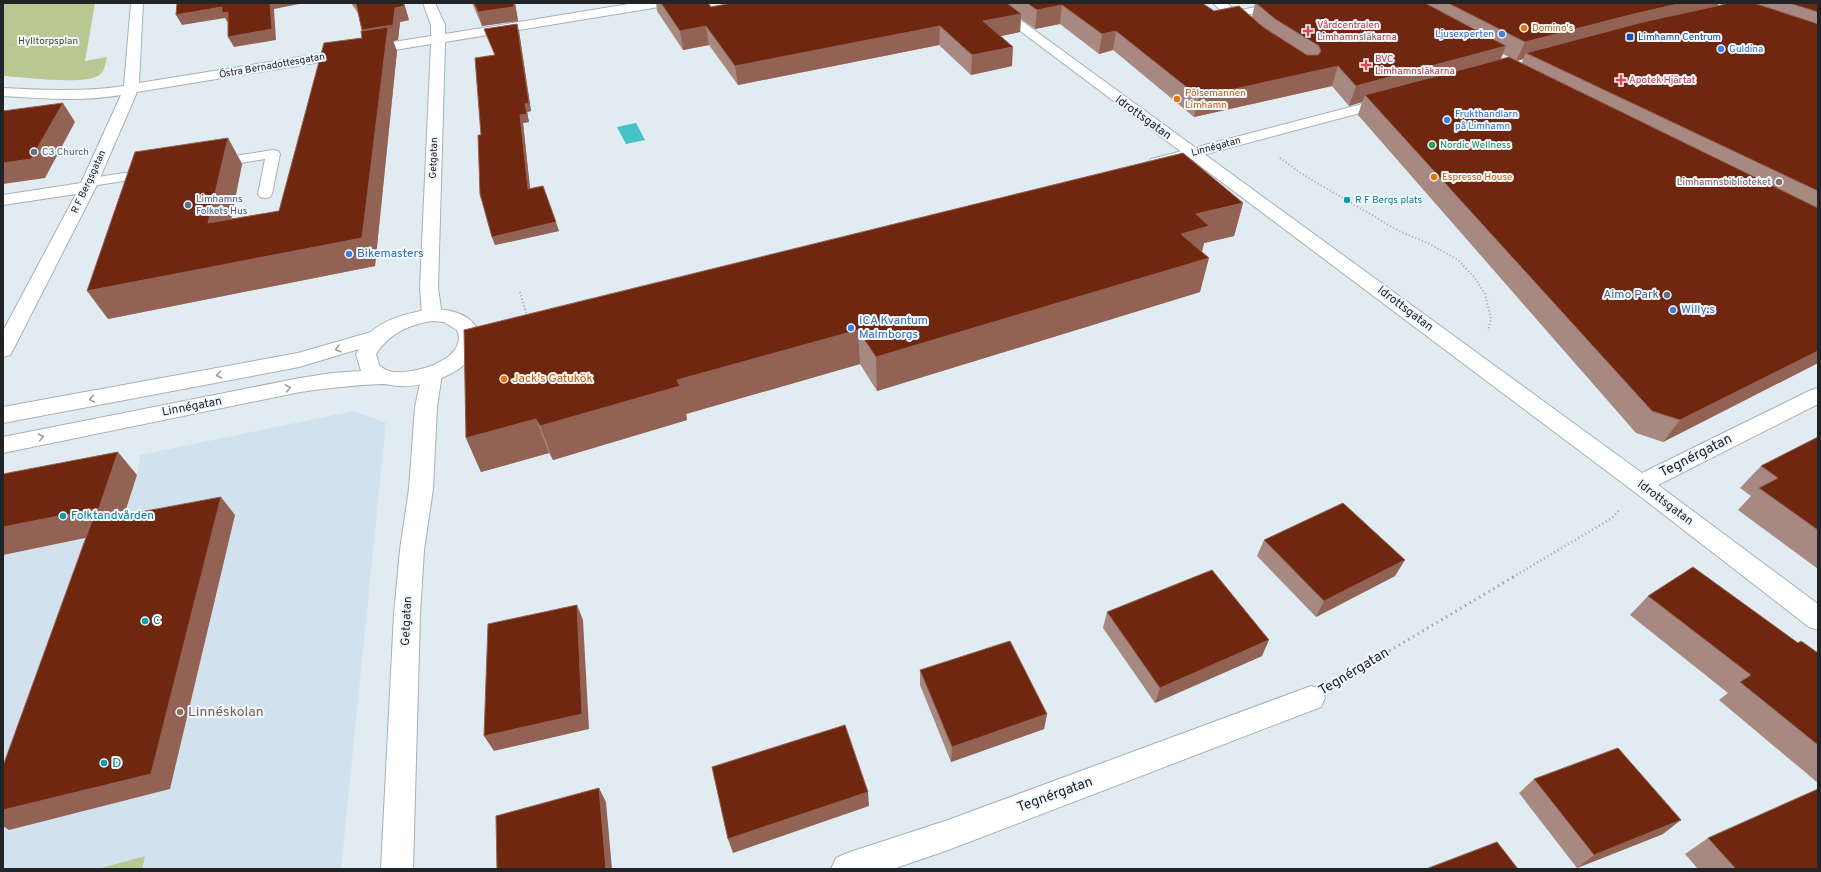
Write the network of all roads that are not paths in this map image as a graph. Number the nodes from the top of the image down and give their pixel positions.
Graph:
1 (137, 3) edge
2 (429, 3) edge
3 (659, 3) edge
4 (989, 3) edge
5 (1219, 3) edge
6 (1289, 3) edge
7 (1232, 15) junction
8 (438, 38) junction
9 (1259, 38) edge
10 (131, 90) junction
11 (3, 92) edge
12 (1402, 97) edge
13 (1193, 153) junction
14 (205, 164) edge
15 (1138, 167) edge
16 (168, 170) edge
17 (90, 184) junction
18 (265, 194) dead end
19 (3, 200) edge
20 (432, 315) junction
21 (529, 320) edge
22 (470, 333) junction
23 (375, 338) junction
24 (3, 350) edge
25 (432, 374) junction
26 (383, 377) junction
27 (1818, 396) edge
28 (3, 415) edge
29 (3, 445) edge
30 (1640, 484) junction
31 (1818, 619) edge
32 (1311, 698) road end
33 (397, 869) edge
34 (847, 869) edge

1 - 10 street, R F Bergsgatan
2 - 8 street, Getgatan
3 - 8 street, Östra Bernadottesgatan
4 - 13 street, Idrottsgatan
5 - 7 street
6 - 7 lane
7 - 9 street
8 - 10 street, Östra Bernadottesgatan
8 - 20 street, Getgatan
10 - 11 street, Östra Bernadottesgatan
10 - 17 street, R F Bergsgatan
12 - 13 street, Linnégatan
13 - 15 street, Linnégatan
13 - 30 street, Idrottsgatan
14 - 18 lane
16 - 17 lane
17 - 19 street
17 - 24 street, R F Bergsgatan
20 - 22 street
20 - 23 street
21 - 22 street
22 - 25 street
23 - 26 street
23 -> 28 street
25 - 26 street
25 - 33 street, Getgatan
29 -> 26 street, Linnégatan
27 - 30 street, Tegnérgatan
30 - 31 street, Idrottsgatan
32 - 34 street, Tegnérgatan

